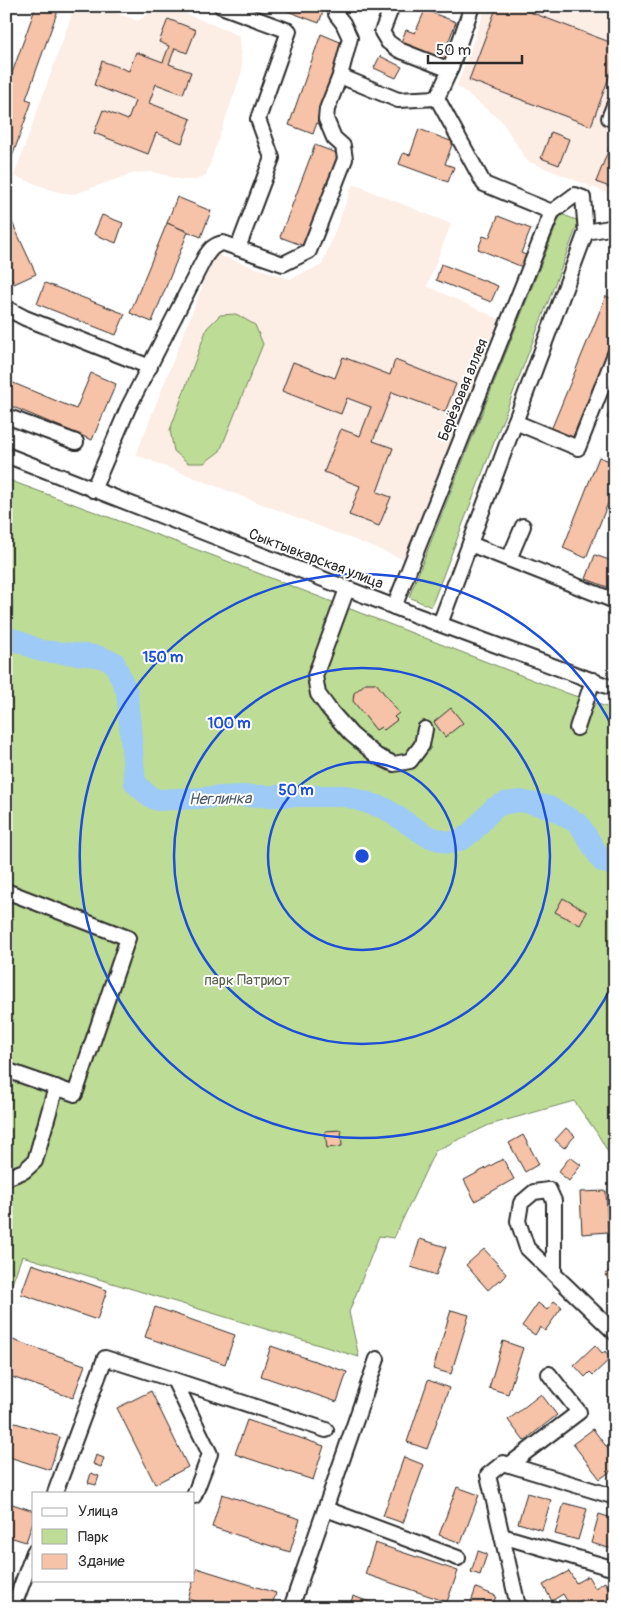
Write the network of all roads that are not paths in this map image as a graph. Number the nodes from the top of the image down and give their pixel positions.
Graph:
1 (221, 6) edge
2 (336, 6) edge
3 (392, 6) edge
4 (472, 6) edge
5 (450, 70) junction
6 (340, 76) junction
7 (437, 98) junction
8 (615, 103) edge
9 (609, 118) dead end
10 (552, 212) junction
11 (615, 227) edge
12 (586, 232) junction
13 (238, 248) junction
14 (6, 308) edge
15 (615, 354) edge
16 (150, 368) junction
17 (6, 416) edge
18 (515, 422) junction
19 (76, 442) dead end
20 (6, 455) edge
21 (93, 490) junction
22 (523, 526) dead end
23 (470, 544) junction
24 (509, 559) junction
25 (347, 589) junction
26 (615, 601) edge
27 (394, 607) junction
28 (440, 624) junction
29 (593, 680) junction
30 (615, 689) edge
31 (577, 728) dead end
32 (425, 730) dead end
33 (6, 891) edge
34 (6, 1070) edge
35 (56, 1088) junction
36 (6, 1178) edge
37 (554, 1273) junction
38 (615, 1333) edge
39 (377, 1360) dead end
40 (549, 1374) dead end
41 (174, 1380) junction
42 (326, 1430) dead end
43 (510, 1465) junction
44 (56, 1492) edge
45 (195, 1493) edge
46 (615, 1497) edge
47 (326, 1509) junction
48 (502, 1536) junction
49 (32, 1557) edge
50 (458, 1558) dead end
51 (608, 1567) dead end
52 (13, 1608) edge
53 (291, 1608) edge
54 (523, 1608) edge

1 - 13 street
2 - 6 street
3 - 5 street
4 - 5 street
5 - 7 street
6 - 7 street
6 - 13 street
7 - 10 street
8 - 9 street
10 - 12 street
10 - 27 street, Берёзовая аллея
11 - 12 street
12 - 18 street
13 - 16 street
14 - 16 street
15 - 18 street
16 - 21 street
17 - 19 street
18 - 23 street
20 - 21 street, Сыктывкарская улица
21 - 25 street, Сыктывкарская улица
22 - 24 street
23 - 24 street
23 - 28 street
24 - 26 street
25 - 27 street, Сыктывкарская улица
25 - 32 street
27 - 28 street, Сыктывкарская улица
28 - 29 street, Сыктывкарская улица
29 - 30 street, Сыктывкарская улица
29 - 31 street
33 - 35 street
34 - 35 street
35 - 36 street
37 - 37 street
37 - 38 street
39 - 47 street
40 - 43 street
41 - 42 street
41 - 44 street
41 - 45 street
43 - 46 street
43 - 48 street
47 - 50 street
47 - 53 street
48 - 51 street
48 - 54 street
49 - 52 street

